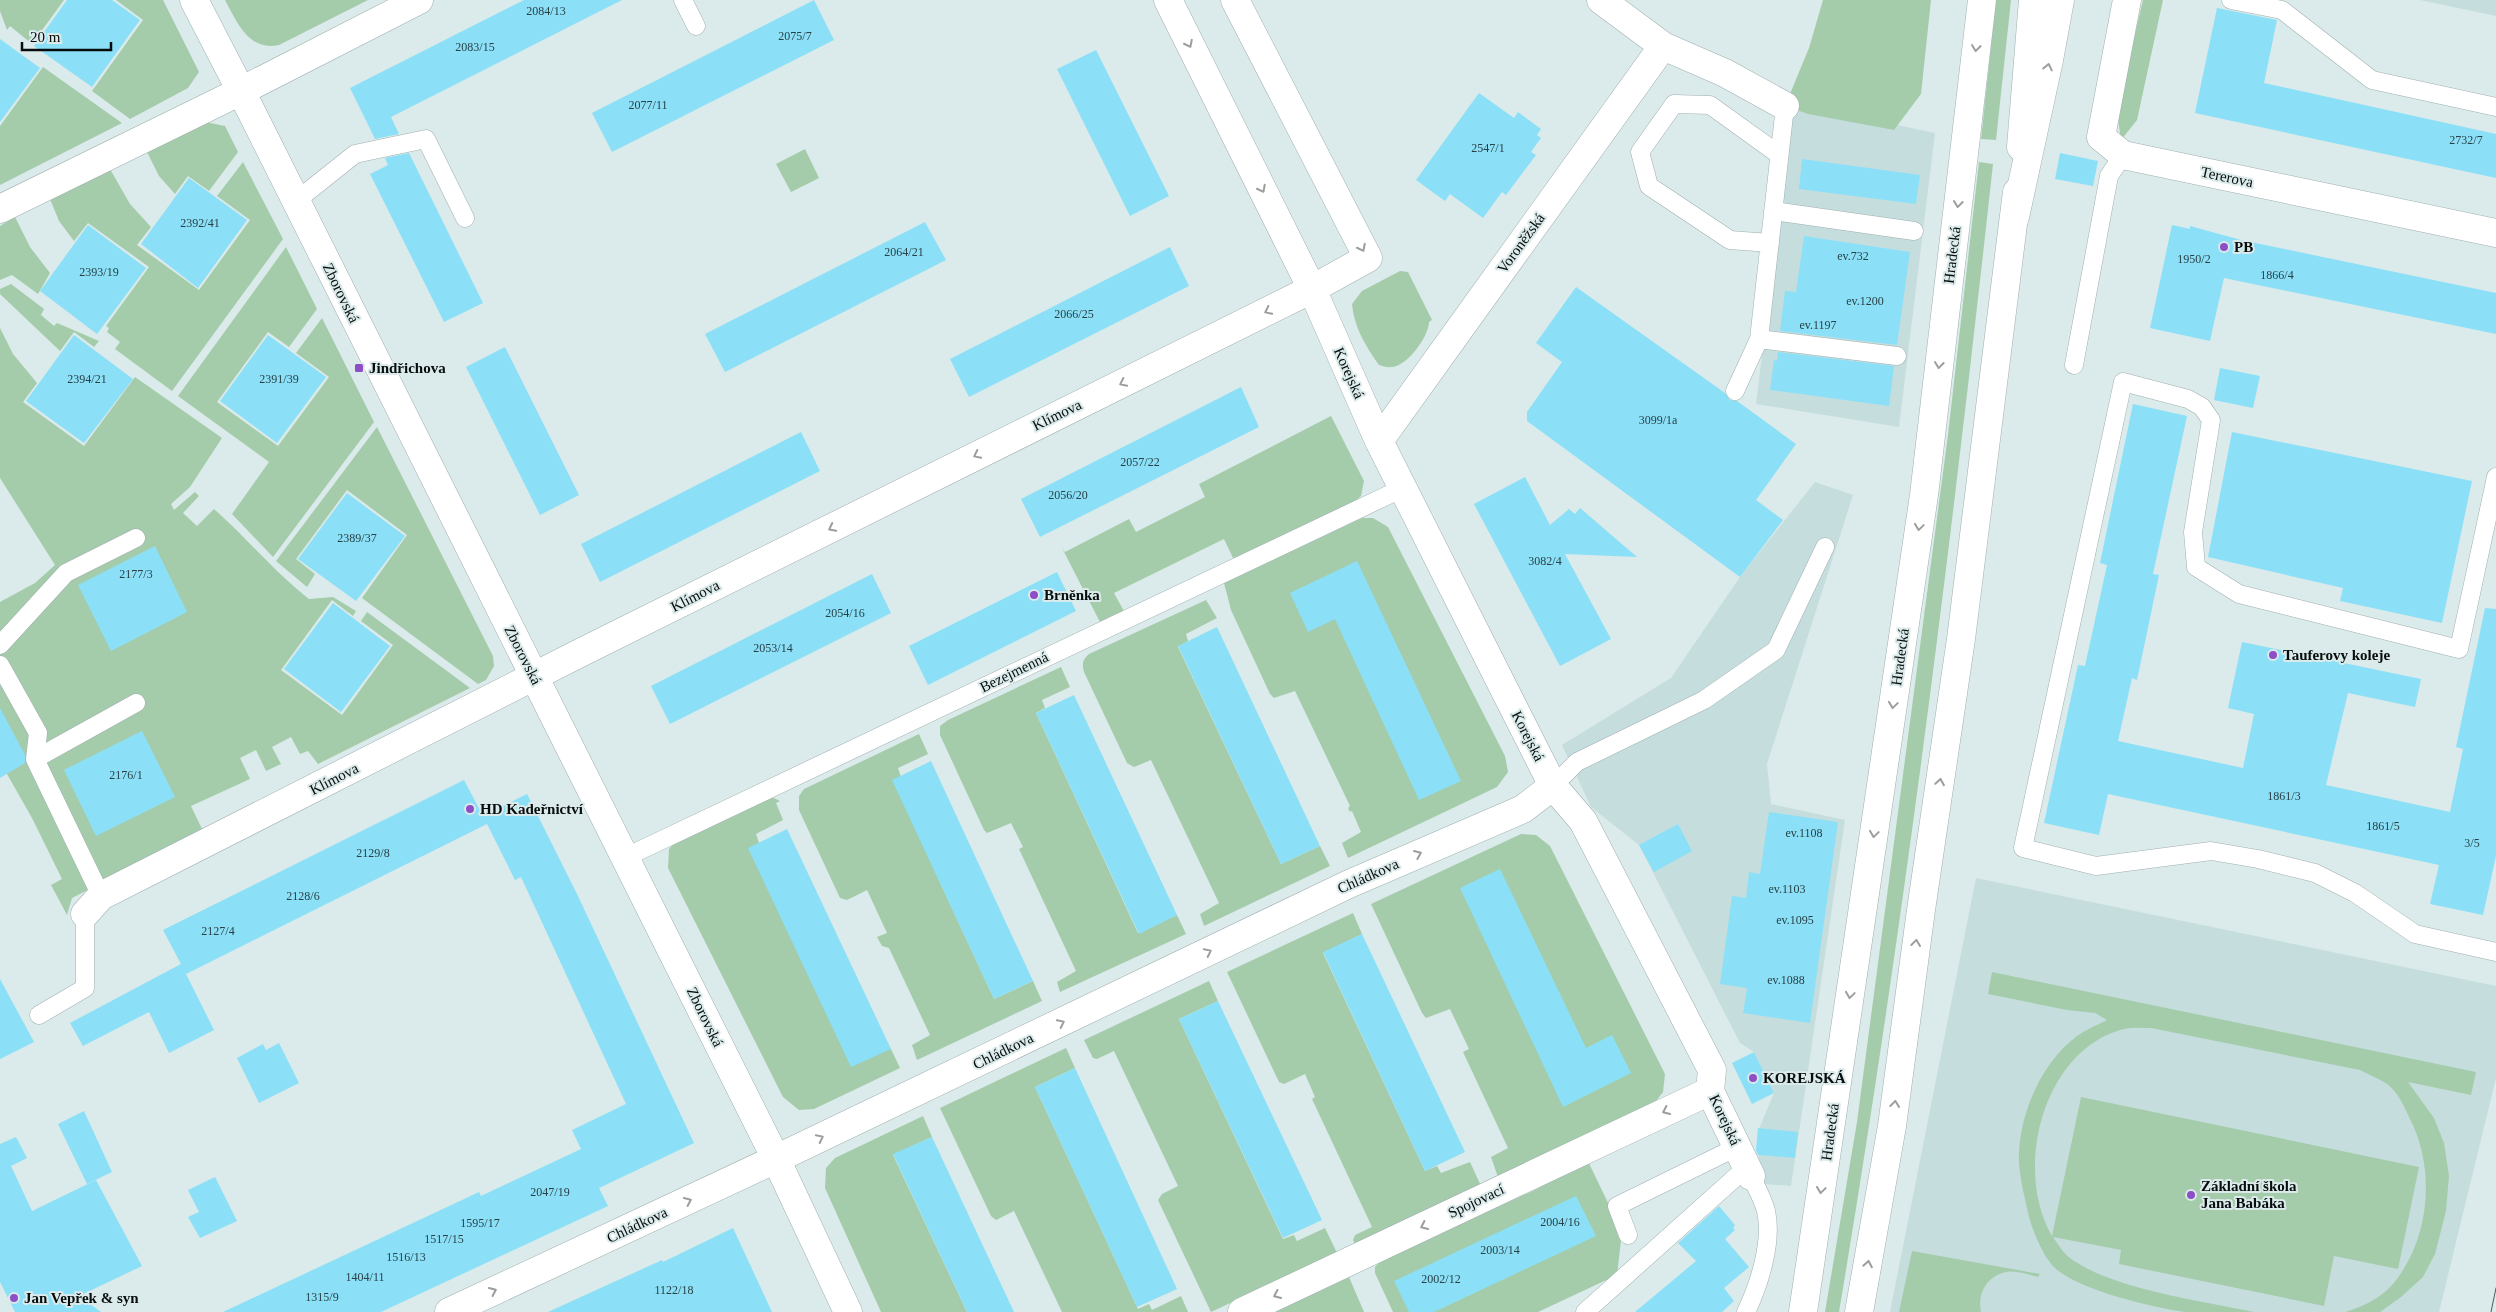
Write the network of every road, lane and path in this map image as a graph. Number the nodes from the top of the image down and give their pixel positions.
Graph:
1 (194, 0) edge
2 (419, 0) edge
3 (683, 0) edge
4 (1168, 0) edge
5 (1235, 0) edge
6 (1602, 0) edge
7 (1982, 0) edge
8 (2033, 0) edge
9 (2060, 0) edge
10 (2127, 0) edge
11 (2231, 0) edge
12 (696, 26) dead end
13 (1663, 46) junction
14 (241, 91) junction
15 (1785, 106) joint
16 (2496, 107) edge
17 (1778, 154) junction
18 (2123, 155) junction
19 (296, 201) junction
20 (0, 209) edge
21 (1774, 211) junction
22 (2015, 217) junction
23 (465, 218) dead end
24 (1914, 231) dead end
25 (2496, 233) edge
26 (1770, 243) junction
27 (1312, 289) junction
28 (1759, 339) junction
29 (1896, 356) dead end
30 (2074, 365) dead end
31 (1735, 391) dead end
32 (1379, 441) junction
33 (2496, 478) edge
34 (1403, 488) junction
35 (136, 538) dead end
36 (1825, 547) dead end
37 (0, 645) edge
38 (0, 666) edge
39 (533, 677) junction
40 (136, 703) dead end
41 (35, 759) junction
42 (1553, 786) junction
43 (626, 857) junction
44 (93, 905) junction
45 (2496, 952) edge
46 (40, 1015) dead end
47 (1710, 1090) junction
48 (776, 1159) junction
49 (1745, 1163) junction
50 (1628, 1235) dead end
51 (449, 1312) edge
52 (848, 1312) edge
53 (1242, 1312) edge
54 (1585, 1312) edge
55 (1746, 1312) edge
56 (1803, 1312) edge
57 (1859, 1312) edge

1 - 14 main road, Zborovská
2 - 14 main road
3 - 12 lane
4 -> 27 main road, Korejská
5 -> 27 main road
6 - 13 main road
7 -> 56 main road, Hradecká
8 - 22 main road
22 -> 9 main road
10 - 18 main road, Tererova
11 - 16 lane
13 - 15 main road
13 - 32 main road, Voroněžská
14 - 19 main road, Zborovská
14 - 20 main road
15 - 17 lane
17 - 21 lane
17 - 26 lane
18 - 25 main road, Tererova
18 - 30 lane
19 - 23 lane
19 - 39 main road, Zborovská
21 - 24 lane
21 - 26 lane
57 -> 22 main road
26 - 28 lane
27 - 32 main road, Korejská
27 -> 39 main road, Klímova
28 - 29 lane
28 - 31 lane
32 - 34 main road, Korejská
33 - 45 lane
34 - 42 main road, Korejská
34 - 43 lane, Bezejmenná
35 - 37 lane
36 - 42 lane
38 - 41 lane
39 - 43 main road, Zborovská
39 - 44 main road, Klímova
40 - 41 lane
41 - 44 lane
42 - 47 main road, Korejská
48 -> 42 main road, Chládkova
43 - 48 main road, Zborovská
44 - 46 lane
47 - 49 main road, Korejská
47 -> 53 main road, Spojovací
51 -> 48 main road, Chládkova
48 - 52 main road, Zborovská
49 - 50 lane
49 - 54 lane
49 - 55 lane

